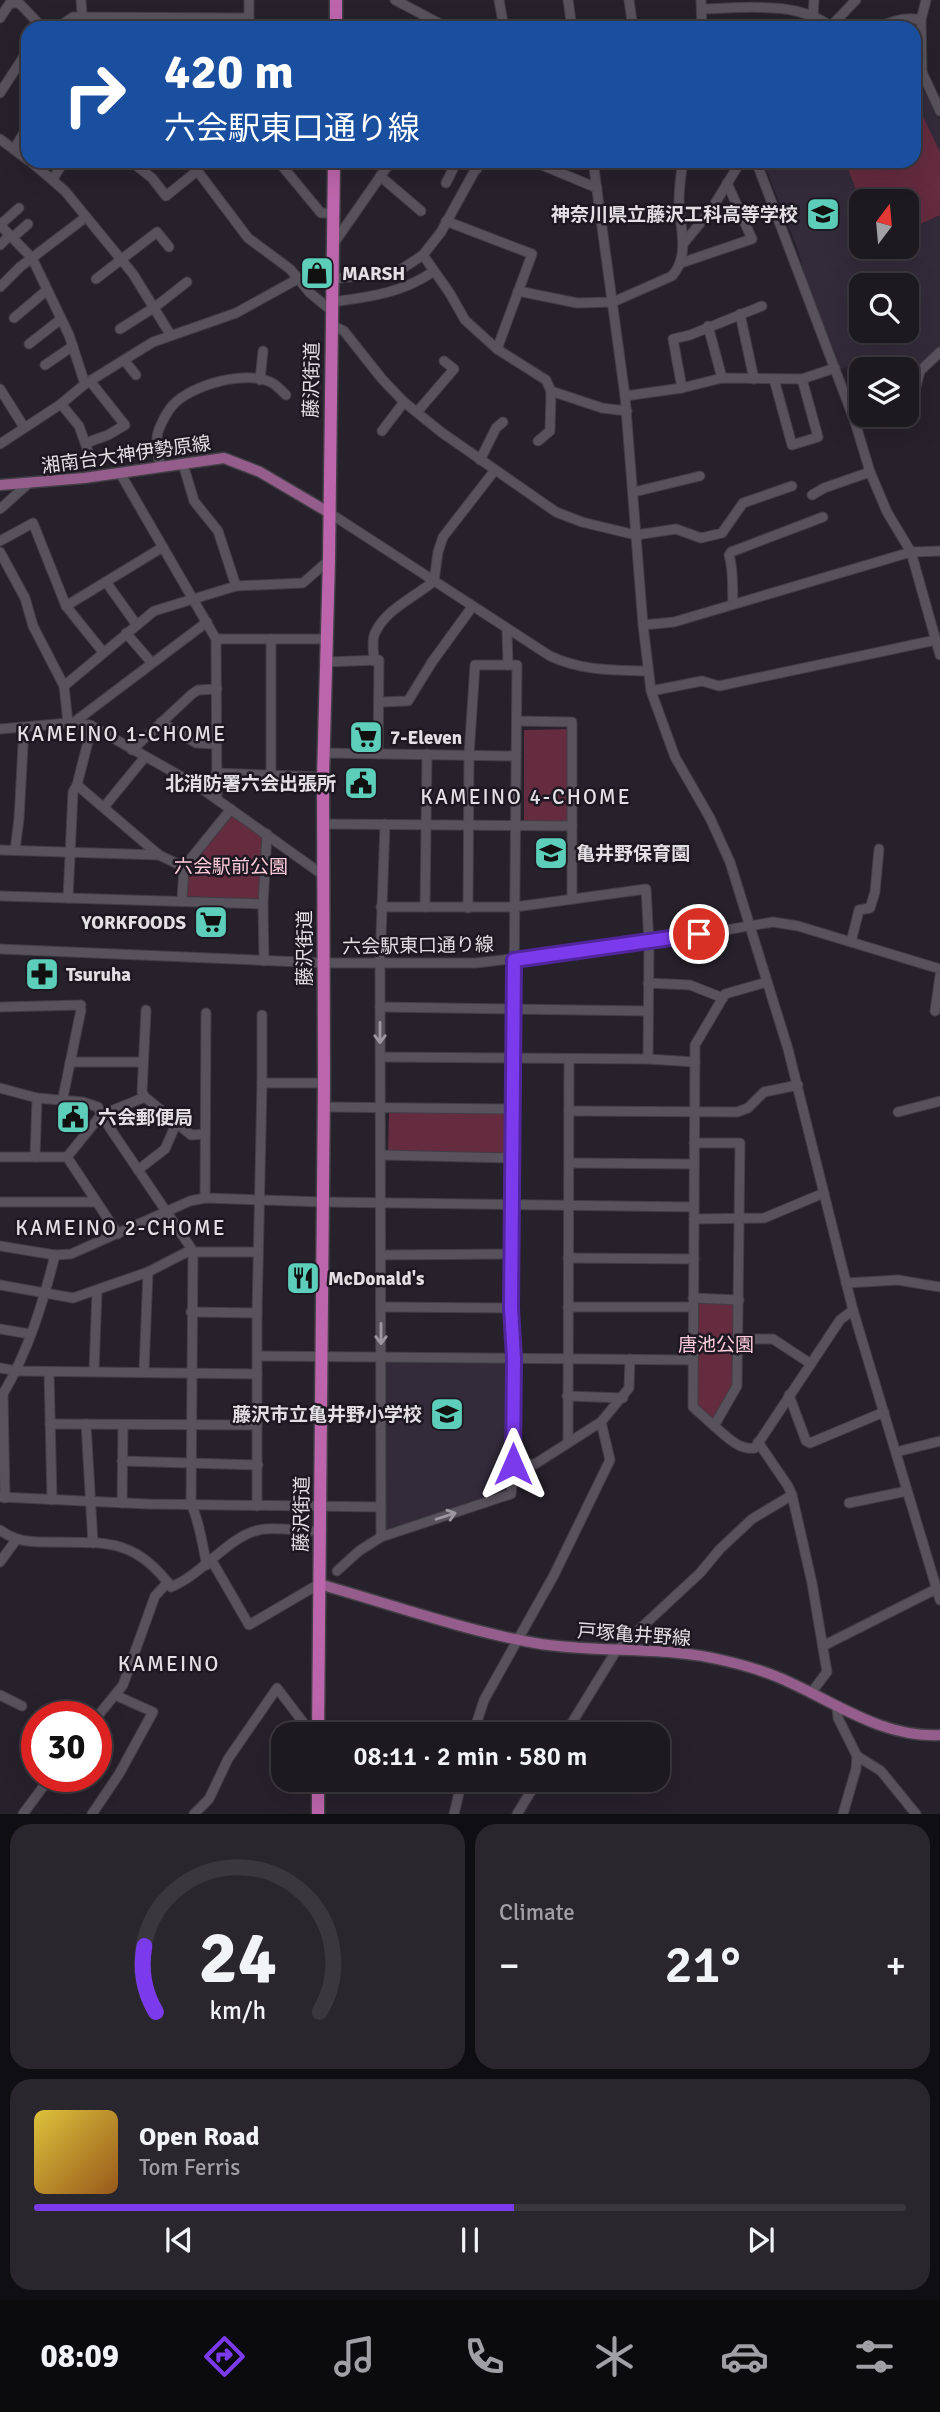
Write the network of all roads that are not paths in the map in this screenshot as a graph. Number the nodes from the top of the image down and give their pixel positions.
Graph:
1 (81, 0) edge
2 (249, 0) edge
3 (336, 0) edge
4 (395, 0) edge
5 (499, 0) edge
6 (568, 0) edge
7 (629, 0) edge
8 (814, 0) edge
9 (856, 0) edge
10 (926, 0) edge
11 (409, 4) edge
12 (702, 4) edge
13 (813, 16) junction
14 (81, 17) junction
15 (0, 18) edge
16 (921, 20) junction
17 (36, 21) edge
18 (68, 21) edge
19 (81, 21) edge
20 (143, 21) edge
21 (249, 21) edge
22 (336, 21) edge
23 (426, 21) edge
24 (503, 21) edge
25 (571, 21) edge
26 (632, 21) edge
27 (822, 21) edge
28 (837, 21) edge
29 (893, 21) edge
30 (21, 61) edge
31 (0, 93) edge
32 (940, 111) edge
33 (21, 138) edge
34 (0, 139) edge
35 (14, 149) junction
36 (21, 154) edge
37 (39, 168) edge
38 (60, 168) edge
39 (140, 168) edge
40 (195, 168) edge
41 (284, 168) edge
42 (334, 168) edge
43 (386, 168) edge
44 (454, 168) edge
45 (477, 168) edge
46 (549, 168) edge
47 (594, 168) edge
48 (682, 168) edge
49 (737, 168) edge
50 (759, 168) edge
51 (197, 171) junction
52 (380, 176) junction
53 (53, 179) junction
54 (446, 183) dead end
55 (727, 183) junction
56 (597, 188) junction
57 (19, 208) dead end
58 (421, 211) dead end
59 (333, 213) junction
60 (86, 218) junction
61 (446, 221) junction
62 (28, 224) dead end
63 (0, 225) edge
64 (11, 236) junction
65 (683, 244) junction
66 (0, 245) edge
67 (169, 247) dead end
68 (332, 251) junction
69 (423, 256) junction
70 (32, 258) junction
71 (121, 260) junction
72 (681, 263) junction
73 (434, 271) junction
74 (96, 279) dead end
75 (299, 279) junction
76 (331, 279) junction
77 (187, 282) dead end
78 (0, 287) edge
79 (47, 290) junction
80 (518, 291) junction
81 (613, 302) junction
82 (332, 306) junction
83 (762, 306) dead end
84 (155, 307) junction
85 (740, 314) junction
86 (14, 318) dead end
87 (61, 318) junction
88 (331, 325) junction
89 (708, 326) junction
90 (120, 330) dead end
91 (170, 334) junction
92 (29, 344) dead end
93 (73, 346) junction
94 (497, 349) junction
95 (263, 351) dead end
96 (940, 352) edge
97 (124, 360) junction
98 (444, 361) dead end
99 (45, 365) dead end
100 (835, 368) junction
101 (136, 375) dead end
102 (919, 375) edge
103 (722, 378) junction
104 (754, 379) junction
105 (774, 379) junction
106 (260, 380) junction
107 (802, 380) junction
108 (87, 382) junction
109 (682, 388) junction
110 (0, 389) edge
111 (551, 391) junction
112 (286, 395) dead end
113 (625, 396) junction
114 (404, 402) junction
115 (61, 404) junction
116 (849, 406) edge
117 (626, 411) junction
118 (416, 412) junction
119 (503, 422) dead end
120 (24, 426) junction
121 (856, 427) edge
122 (382, 431) dead end
123 (538, 441) dead end
124 (86, 443) junction
125 (0, 444) edge
126 (89, 454) dead end
127 (481, 460) junction
128 (183, 464) junction
129 (160, 467) junction
130 (495, 470) junction
131 (870, 472) junction
132 (120, 473) junction
133 (700, 476) dead end
134 (28, 484) junction
135 (0, 485) edge
136 (792, 486) dead end
137 (634, 492) junction
138 (811, 495) dead end
139 (0, 509) edge
140 (328, 512) junction
141 (823, 517) dead end
142 (636, 535) junction
143 (0, 541) edge
144 (163, 547) junction
145 (940, 551) edge
146 (0, 552) edge
147 (911, 552) junction
148 (329, 560) junction
149 (434, 581) junction
150 (106, 582) junction
151 (236, 586) junction
152 (193, 599) junction
153 (733, 604) junction
154 (66, 606) junction
155 (472, 607) junction
156 (207, 622) junction
157 (136, 624) junction
158 (643, 625) junction
159 (507, 630) junction
160 (126, 633) junction
161 (216, 639) junction
162 (271, 639) junction
163 (325, 639) junction
164 (936, 640) junction
165 (103, 652) junction
166 (940, 655) edge
167 (374, 661) junction
168 (326, 662) junction
169 (152, 663) junction
170 (509, 665) junction
171 (648, 671) junction
172 (64, 686) junction
173 (216, 689) junction
174 (652, 691) junction
175 (379, 702) junction
176 (517, 720) junction
177 (161, 722) junction
178 (70, 723) junction
179 (92, 726) junction
180 (24, 728) junction
181 (0, 729) edge
182 (216, 744) junction
183 (132, 750) junction
184 (324, 753) junction
185 (378, 754) junction
186 (427, 754) junction
187 (469, 755) junction
188 (516, 755) junction
189 (145, 757) junction
190 (216, 773) junction
191 (271, 774) junction
192 (323, 777) junction
193 (76, 785) junction
194 (217, 799) junction
195 (104, 807) junction
196 (231, 809) junction
197 (323, 824) junction
198 (385, 824) junction
199 (425, 825) junction
200 (469, 826) junction
201 (572, 826) junction
202 (516, 827) junction
203 (267, 834) junction
204 (15, 849) junction
205 (879, 849) dead end
206 (0, 850) edge
207 (70, 852) junction
208 (159, 855) junction
209 (184, 867) junction
210 (323, 875) junction
211 (0, 896) edge
212 (68, 898) junction
213 (182, 900) junction
214 (572, 900) junction
215 (263, 904) junction
216 (381, 907) junction
217 (425, 907) junction
218 (515, 907) junction
219 (468, 908) junction
220 (750, 926) junction
221 (851, 942) junction
222 (649, 943) junction
223 (0, 949) edge
224 (514, 960) junction
225 (264, 961) junction
226 (324, 963) junction
227 (380, 964) junction
228 (940, 970) edge
229 (940, 976) edge
230 (767, 982) junction
231 (649, 984) junction
232 (723, 998) junction
233 (0, 1007) edge
234 (380, 1007) junction
235 (514, 1008) junction
236 (146, 1010) dead end
237 (648, 1011) junction
238 (935, 1012) dead end
239 (206, 1013) dead end
240 (262, 1015) dead end
241 (380, 1057) junction
242 (513, 1059) junction
243 (569, 1059) junction
244 (648, 1059) junction
245 (70, 1062) junction
246 (142, 1062) junction
247 (695, 1062) junction
248 (262, 1083) junction
249 (324, 1083) junction
250 (798, 1085) junction
251 (0, 1088) edge
252 (145, 1097) junction
253 (37, 1098) junction
254 (940, 1101) edge
255 (62, 1102) junction
256 (323, 1107) junction
257 (380, 1107) junction
258 (513, 1109) junction
259 (569, 1111) junction
260 (694, 1112) junction
261 (898, 1112) dead end
262 (101, 1115) junction
263 (176, 1124) junction
264 (204, 1134) junction
265 (694, 1143) junction
266 (381, 1155) junction
267 (0, 1157) edge
268 (35, 1157) junction
269 (67, 1157) junction
270 (513, 1157) junction
271 (569, 1163) junction
272 (694, 1164) junction
273 (138, 1170) junction
274 (824, 1193) junction
275 (205, 1198) junction
276 (259, 1200) junction
277 (0, 1202) edge
278 (96, 1202) junction
279 (323, 1202) junction
280 (381, 1202) junction
281 (512, 1205) junction
282 (568, 1206) junction
283 (694, 1207) junction
284 (167, 1212) junction
285 (694, 1219) junction
286 (739, 1219) junction
287 (118, 1234) junction
288 (0, 1246) edge
289 (193, 1251) junction
290 (258, 1252) junction
291 (512, 1254) junction
292 (55, 1255) junction
293 (381, 1255) junction
294 (568, 1258) junction
295 (694, 1259) junction
296 (148, 1272) junction
297 (846, 1283) junction
298 (0, 1285) edge
299 (940, 1287) edge
300 (97, 1291) junction
301 (45, 1294) junction
302 (739, 1300) junction
303 (693, 1303) junction
304 (381, 1307) junction
305 (568, 1307) junction
306 (511, 1308) junction
307 (853, 1310) junction
308 (191, 1312) junction
309 (257, 1313) junction
310 (0, 1329) edge
311 (30, 1334) junction
312 (738, 1339) junction
313 (258, 1356) junction
314 (321, 1357) junction
315 (381, 1357) junction
316 (514, 1359) junction
317 (630, 1359) junction
318 (567, 1360) junction
319 (693, 1360) junction
320 (811, 1364) junction
321 (0, 1368) edge
322 (17, 1371) junction
323 (49, 1371) junction
324 (94, 1371) junction
325 (144, 1371) junction
326 (191, 1373) junction
327 (257, 1374) junction
328 (2, 1394) edge
329 (789, 1395) junction
330 (567, 1396) junction
331 (623, 1398) junction
332 (884, 1412) junction
333 (601, 1422) junction
334 (50, 1424) junction
335 (86, 1424) junction
336 (123, 1425) junction
337 (190, 1425) junction
338 (257, 1425) junction
339 (714, 1426) junction
340 (940, 1441) edge
341 (758, 1442) junction
342 (568, 1443) junction
343 (896, 1452) junction
344 (122, 1461) junction
345 (513, 1464) junction
346 (190, 1465) junction
347 (258, 1465) junction
348 (907, 1491) junction
349 (792, 1495) junction
350 (2, 1498) edge
351 (52, 1500) junction
352 (91, 1502) junction
353 (122, 1503) junction
354 (849, 1503) dead end
355 (191, 1504) junction
356 (257, 1506) junction
357 (320, 1507) junction
358 (381, 1507) junction
359 (0, 1530) edge
360 (320, 1531) junction
361 (381, 1537) junction
362 (16, 1540) junction
363 (93, 1543) junction
364 (0, 1562) edge
365 (210, 1563) junction
366 (337, 1571) dead end
367 (168, 1582) junction
368 (319, 1584) junction
369 (936, 1589) junction
370 (940, 1600) edge
371 (519, 1639) junction
372 (823, 1646) junction
373 (616, 1651) junction
374 (811, 1693) junction
375 (0, 1695) edge
376 (115, 1695) junction
377 (110, 1701) edge
378 (21, 1706) edge
379 (837, 1708) junction
380 (303, 1722) edge
381 (318, 1722) edge
382 (477, 1722) edge
383 (572, 1722) edge
384 (940, 1735) edge
385 (857, 1756) junction
386 (39, 1792) edge
387 (318, 1792) edge
388 (459, 1792) edge
389 (531, 1792) edge
390 (23, 1814) edge
391 (92, 1814) edge
392 (194, 1814) edge
393 (318, 1814) edge
394 (454, 1814) edge
395 (517, 1814) edge
396 (843, 1814) edge
397 (916, 1814) edge

1 - 14 street
2 - 21 street
3 - 22 highway
4 - 11 street
5 - 24 street
6 - 25 street
7 - 26 street
8 - 13 street
9 - 28 street
10 - 16 street
11 - 23 street
12 - 13 street
13 - 27 street
14 - 18 street
14 - 19 street
14 - 20 street
15 - 17 street
16 - 29 street
16 - 32 street
30 - 31 street
33 - 35 street
34 - 35 street
35 - 36 street
37 - 53 street
38 - 53 street
39 - 51 street
40 - 51 street
41 - 59 street
42 - 59 highway, 藤沢街道
43 - 52 street
44 - 54 street
45 - 61 street
46 - 56 street
47 - 56 street
48 - 65 street
49 - 55 street
50 - 100 street
51 - 75 street
52 - 58 street
52 - 68 street
53 - 60 street
55 - 65 street
55 - 72 street
56 - 81 street
57 - 63 street
59 - 68 highway, 藤沢街道
60 - 70 street
60 - 71 street
61 - 69 street
61 - 80 street
62 - 64 street
63 - 64 street
64 - 66 street
64 - 70 street
65 - 72 street
67 - 71 street
68 - 75 street
68 - 76 highway, 藤沢街道
69 - 73 street
69 - 76 street
70 - 78 street
70 - 79 street
71 - 74 street
71 - 84 street
72 - 81 street
73 - 82 street
73 - 94 street
75 - 82 street
75 - 91 street
76 - 82 highway, 藤沢街道
77 - 84 street
79 - 86 street
79 - 87 street
80 - 81 street
80 - 94 street
81 - 113 street
82 - 88 highway, 藤沢街道
83 - 85 street
84 - 90 street
84 - 91 street
85 - 89 street
85 - 104 street
87 - 92 street
87 - 93 street
88 - 114 street
88 - 140 highway, 藤沢街道
89 - 103 street
89 - 109 street
91 - 97 street
93 - 99 street
93 - 108 street
94 - 111 street
95 - 106 street
96 - 102 street
97 - 101 street
97 - 108 street
98 - 118 street
100 - 107 street
100 - 116 street
103 - 104 street
103 - 109 street
104 - 105 street
105 - 107 street
105 - 107 street
106 - 112 street
106 - 129 street
108 - 115 street
108 - 124 street
109 - 113 street
110 - 120 street
111 - 117 street
111 - 123 street
113 - 117 street
114 - 118 street
114 - 122 street
115 - 120 street
115 - 124 street
117 - 137 street
118 - 127 street
119 - 127 street
120 - 125 street
121 - 131 street
124 - 126 street
127 - 130 street
128 - 129 main road, 湘南台大神伊勢原線
128 - 140 main road, 湘南台大神伊勢原線
128 - 151 street
129 - 132 main road, 湘南台大神伊勢原線
130 - 142 street
130 - 149 street
131 - 138 street
131 - 147 street
132 - 134 main road, 湘南台大神伊勢原線
132 - 144 street
133 - 137 street
134 - 135 main road, 湘南台大神伊勢原線
134 - 139 street
136 - 142 street
137 - 142 street
140 - 148 highway, 藤沢街道
140 - 149 street
141 - 153 street
142 - 158 street
143 - 154 street
144 - 150 street
144 - 152 street
145 - 147 street
146 - 172 street
147 - 153 street
147 - 164 street
148 - 151 street
148 - 163 highway, 藤沢街道
149 - 155 street
149 - 167 street
150 - 154 street
150 - 157 street
151 - 152 street
152 - 156 street
152 - 157 street
153 - 158 street
154 - 165 street
155 - 159 street
155 - 175 street
156 - 161 street
156 - 169 street
157 - 160 street
158 - 171 street
159 - 170 street
159 - 171 street
160 - 165 street
160 - 169 street
161 - 162 street
161 - 173 street
162 - 163 street
162 - 191 street
163 - 168 highway, 藤沢街道
164 - 166 street
164 - 174 street
165 - 172 street
167 - 168 street
167 - 175 street
168 - 184 highway, 藤沢街道
169 - 178 street
170 - 176 street
170 - 187 street
171 - 174 street
172 - 178 street
173 - 177 street
173 - 182 street
174 - 220 street
175 - 185 street
176 - 188 street
176 - 201 street
177 - 182 street
177 - 183 street
178 - 179 street
178 - 180 street
179 - 183 street
179 - 193 street
180 - 181 street
180 - 204 street
182 - 190 street
183 - 189 street
184 - 185 street
184 - 192 highway, 藤沢街道
185 - 186 street
186 - 187 street
186 - 199 street
187 - 188 street
187 - 200 street
188 - 202 street
189 - 194 street
189 - 195 street
190 - 191 street
190 - 194 street
191 - 192 street
192 - 197 highway, 藤沢街道
193 - 195 street
193 - 207 street
194 - 196 street
195 - 208 street
196 - 203 street
196 - 209 street
197 - 198 street
197 - 210 highway, 藤沢街道
198 - 199 street
198 - 216 street
199 - 200 street
199 - 217 street
200 - 202 street
200 - 219 street
201 - 202 street
201 - 214 street
202 - 218 street
203 - 210 street
203 - 215 street
204 - 206 street
204 - 207 street
205 - 221 street
207 - 208 street
207 - 212 street
208 - 209 street
209 - 213 street
210 - 226 highway, 藤沢街道
211 - 212 street
212 - 213 street
213 - 215 street
214 - 218 street
214 - 222 street
215 - 225 street
216 - 217 street
216 - 227 street
217 - 219 street
218 - 219 street
218 - 224 street
220 - 221 street, 六会駅東口通り線
220 - 222 street, 六会駅東口通り線
220 - 230 street
221 - 228 street, 六会駅東口通り線
222 - 224 street, 六会駅東口通り線
222 - 231 street
223 - 225 street, 六会駅東口通り線
224 - 227 street, 六会駅東口通り線
224 - 235 street
225 - 226 street, 六会駅東口通り線
226 - 227 street, 六会駅東口通り線
226 - 249 highway, 藤沢街道
227 - 234 street
229 - 238 street
230 - 232 street
230 - 250 street
231 - 232 street
231 - 237 street
232 - 247 street
233 - 245 street
234 - 235 street
234 -> 241 street
235 - 237 street
235 - 242 street
236 - 246 street
237 - 244 street
239 - 264 street
240 - 248 street
241 - 242 street
241 - 257 street
242 - 243 street
242 - 258 street
243 - 244 street
243 - 259 street
244 - 247 street
245 - 246 street
245 - 255 street
246 - 252 street
247 - 260 street
248 - 249 street
248 - 276 street
249 - 256 highway, 藤沢街道
250 - 260 street
250 - 274 street
251 - 253 street
252 - 262 street
252 - 263 street
253 - 255 street
253 - 268 street
254 - 261 street
255 - 262 street
256 - 257 street
256 - 279 highway, 藤沢街道
257 - 258 street
257 - 266 street
258 - 270 street
259 - 260 street
259 - 271 street
260 - 265 street
262 - 269 street
262 - 273 street
263 - 264 street
263 - 273 street
264 - 275 street
265 - 272 street
265 - 286 street
266 - 270 street
266 - 280 street
267 - 268 street
268 - 269 street
269 - 278 street
270 - 281 street
271 - 272 street
271 - 282 street
272 - 283 street
273 - 284 street
274 - 286 street
274 - 297 street
275 - 276 street
275 - 284 street
276 - 279 street
276 - 290 street
277 - 278 street
278 - 287 street
279 - 280 street
279 - 314 highway, 藤沢街道
280 - 281 street
280 - 293 street
281 - 282 street
281 - 291 street
282 - 283 street
282 - 294 street
283 - 285 street
284 - 287 street
284 - 289 street
285 - 286 street
285 - 295 street
286 - 302 street
287 - 292 street
288 - 292 street
289 - 290 street
289 - 296 street
289 - 308 street
290 - 309 street
291 - 293 street
291 - 306 street
292 - 301 street
293 - 304 street
294 - 295 street
294 - 305 street
295 - 303 street
296 - 300 street
296 - 325 street
297 - 299 street
297 - 307 street
298 - 301 street
300 - 301 street
300 - 324 street
301 - 311 street
302 - 303 street
302 - 312 street
303 - 305 street
303 - 319 street
304 - 306 street
304 -> 315 street
305 - 318 street
306 - 316 street
307 - 320 street
307 - 332 street
308 - 309 street
308 - 326 street
309 - 313 street
310 - 311 street
311 - 322 street
312 - 320 street
312 - 339 street
313 - 314 street
313 - 327 street
314 - 315 street
314 - 357 highway, 藤沢街道
315 - 316 street
315 - 358 street
316 - 318 street
316 - 345 street
317 - 318 street
317 - 319 street
317 - 331 street
318 - 330 street
319 - 339 street
320 - 329 street
321 - 322 street
322 - 323 street
322 - 328 street
323 - 324 street
323 - 334 street
324 - 325 street
325 - 326 street
326 - 327 street
326 - 337 street
327 - 338 street
328 - 350 street
329 - 332 street
329 - 341 street
330 - 331 street
330 - 342 street
331 - 333 street
332 - 343 street
333 - 342 street
333 - 371 street
334 - 335 street
334 - 351 street
335 - 336 street
335 - 352 street
336 - 337 street
336 - 344 street
337 - 338 street
337 - 346 street
338 - 347 street
339 - 341 street
340 - 343 street
341 - 349 street
342 - 345 street
343 - 348 street
344 - 346 street
344 - 353 street
361 -> 345 street
346 - 347 street
346 - 355 street
347 - 356 street
348 - 354 street
348 - 369 street
349 - 372 street
349 - 373 street
350 - 351 street
351 - 352 street
352 - 353 street
352 - 363 street
353 - 355 street
355 - 356 street
355 - 365 street
356 - 357 street
357 - 358 street
357 - 360 highway, 藤沢街道
358 - 361 street
359 - 362 street
360 - 365 street
360 - 368 highway, 藤沢街道
361 - 366 street
362 - 363 street
362 - 364 street
363 - 367 street
365 - 367 street
365 - 368 street
367 - 376 street
368 - 371 main road, 戸塚亀井野線
368 - 381 highway, 藤沢街道
369 - 370 street
369 - 372 street
371 - 373 main road, 戸塚亀井野線
371 - 382 street
372 - 374 street
373 - 374 main road, 戸塚亀井野線
373 - 383 street
374 - 379 main road, 戸塚亀井野線
375 - 378 street
376 - 377 street
376 - 391 street
379 - 384 main road, 戸塚亀井野線
379 - 385 street
380 - 392 street
385 - 396 street
385 - 397 street
386 - 390 street
387 - 393 highway
388 - 394 street
389 - 395 street

